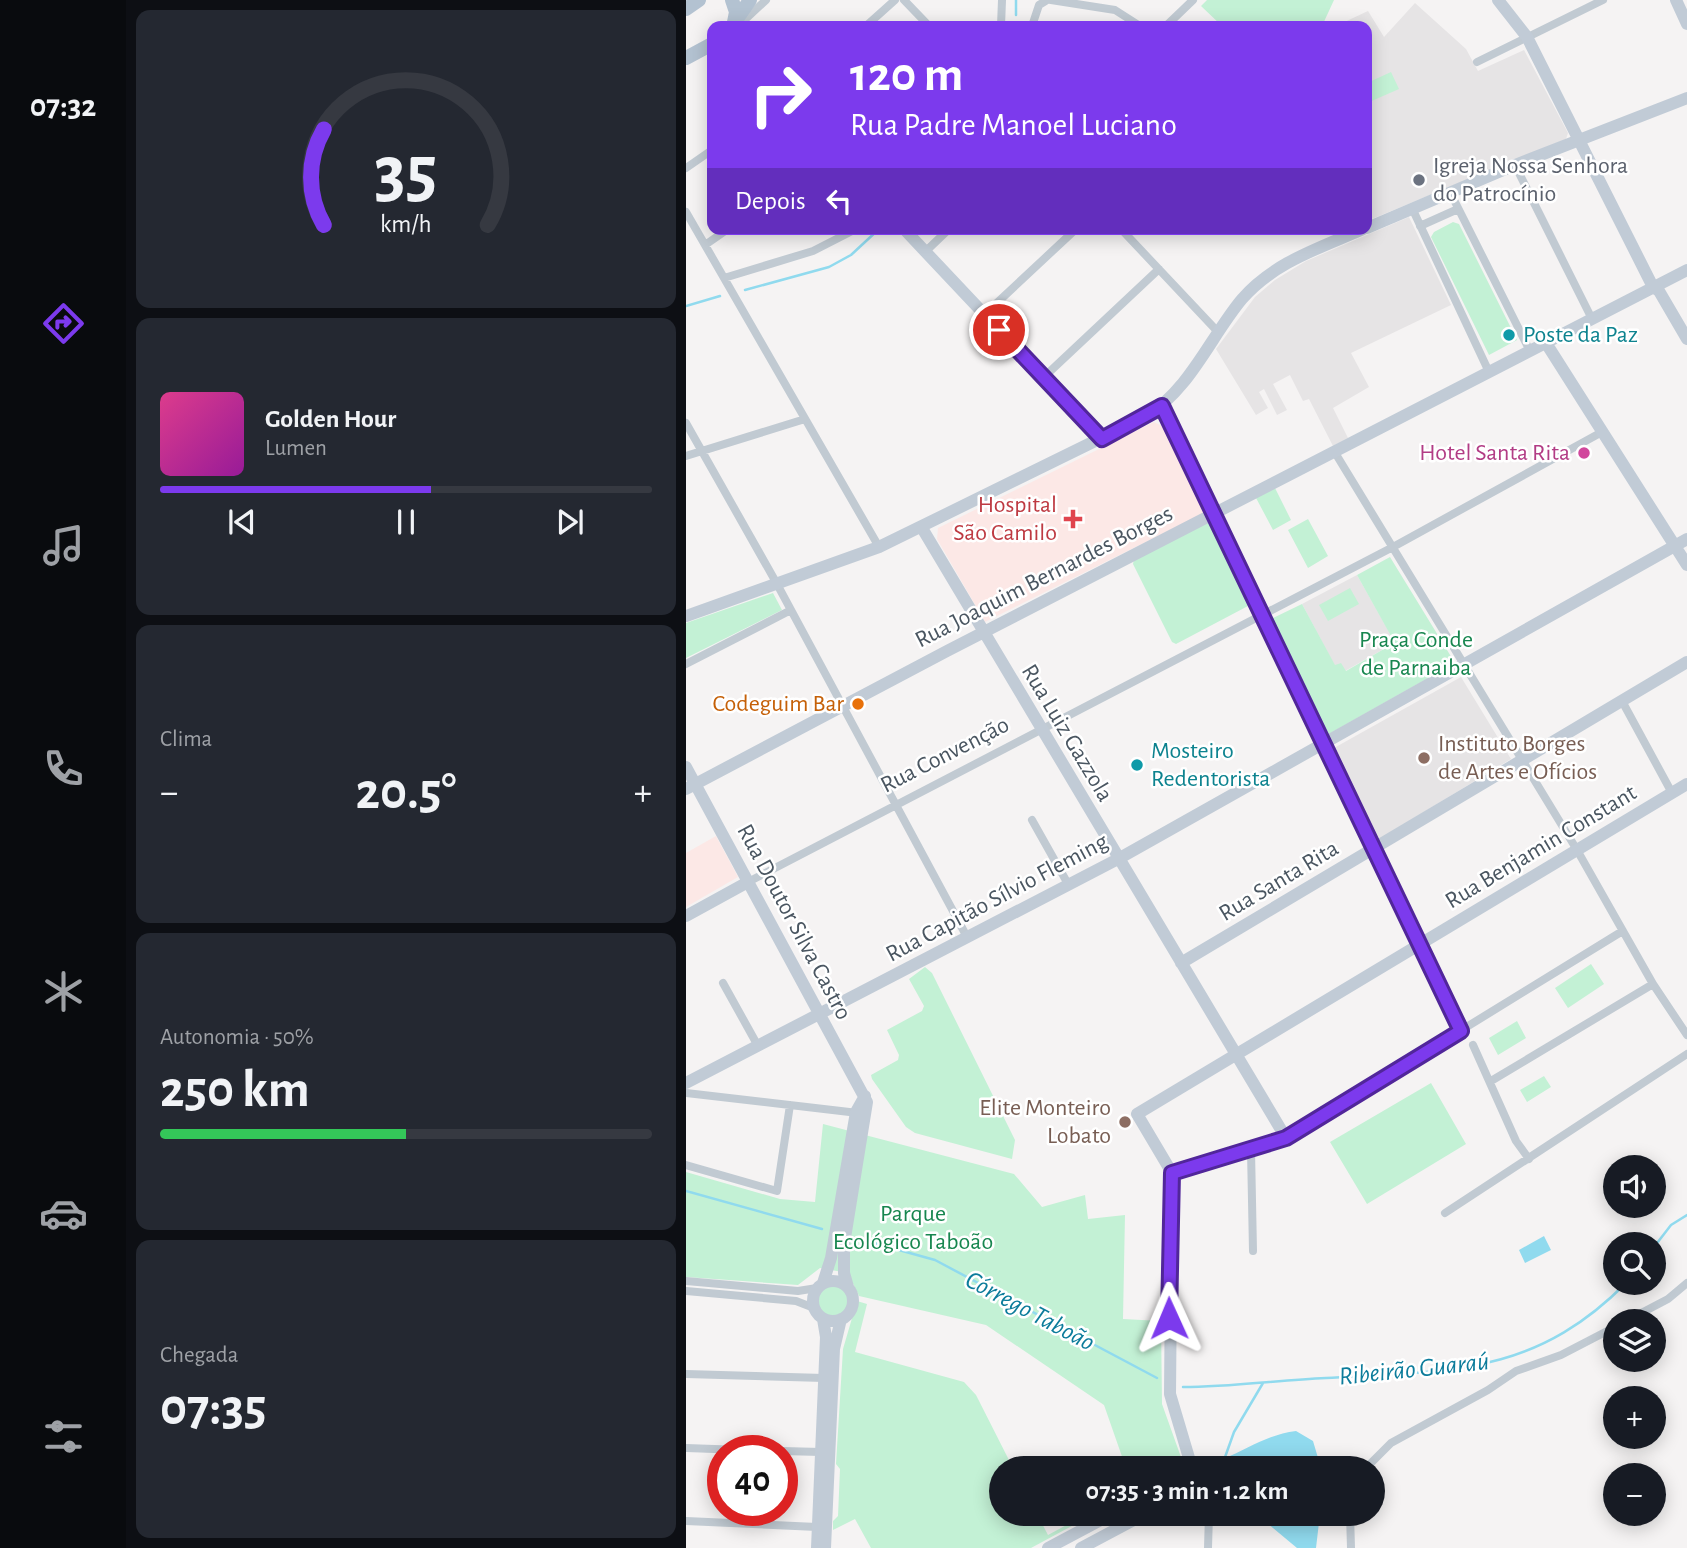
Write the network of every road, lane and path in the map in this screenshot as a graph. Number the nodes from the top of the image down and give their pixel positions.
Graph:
1 (732, 0) edge
2 (750, 0) edge
3 (766, 0) edge
4 (895, 0) edge
5 (904, 0) edge
6 (1002, 0) edge
7 (1049, 0) edge
8 (1193, 0) edge
9 (1498, 0) edge
10 (1676, 0) edge
11 (1598, 1) edge
12 (735, 21) edge
13 (737, 21) edge
14 (740, 21) edge
15 (872, 21) edge
16 (924, 21) edge
17 (1001, 21) edge
18 (1034, 21) edge
19 (1132, 21) edge
20 (1171, 21) edge
21 (1687, 24) edge
22 (1527, 37) junction
23 (1477, 62) dead end
24 (1687, 98) edge
25 (1579, 141) junction
26 (707, 153) edge
27 (1515, 165) junction
28 (686, 168) edge
29 (1450, 192) junction
30 (1412, 208) junction
31 (1458, 209) junction
32 (686, 212) edge
33 (1372, 225) edge
34 (1420, 226) junction
35 (719, 235) edge
36 (844, 235) edge
37 (909, 235) edge
38 (943, 235) edge
39 (1070, 235) edge
40 (1127, 235) edge
41 (1350, 235) edge
42 (705, 245) junction
43 (925, 252) junction
44 (1159, 269) junction
45 (1687, 270) edge
46 (724, 278) junction
47 (1653, 287) junction
48 (985, 314) junction
49 (1592, 319) junction
50 (1218, 332) junction
51 (1687, 340) edge
52 (1546, 343) junction
53 (1530, 351) junction
54 (1489, 372) junction
55 (1044, 377) junction
56 (1162, 406) junction
57 (805, 419) junction
58 (686, 423) edge
59 (1602, 432) junction
60 (1102, 439) junction
61 (702, 451) junction
62 (1334, 451) junction
63 (686, 456) edge
64 (1214, 513) junction
65 (922, 528) junction
66 (1687, 539) edge
67 (1675, 546) junction
68 (879, 547) junction
69 (1393, 547) junction
70 (1687, 565) edge
71 (777, 584) junction
72 (791, 610) junction
73 (1261, 615) junction
74 (686, 616) edge
75 (983, 633) junction
76 (1687, 662) edge
77 (686, 664) edge
78 (1464, 665) junction
79 (1622, 701) junction
80 (842, 705) junction
81 (1040, 729) junction
82 (1324, 745) junction
83 (1523, 761) junction
84 (686, 767) edge
85 (1687, 784) edge
86 (690, 786) edge
87 (1672, 793) junction
88 (895, 804) junction
89 (1031, 820) dead end
90 (1374, 850) junction
91 (1577, 850) junction
92 (1118, 859) junction
93 (748, 883) junction
94 (1068, 884) junction
95 (686, 916) edge
96 (1621, 932) junction
97 (967, 937) junction
98 (1419, 943) junction
99 (1181, 963) junction
100 (723, 983) dead end
101 (1653, 984) junction
102 (819, 1014) junction
103 (1461, 1031) junction
104 (1687, 1035) edge
105 (1473, 1045) dead end
106 (758, 1046) junction
107 (1235, 1053) junction
108 (1687, 1054) edge
109 (1491, 1081) junction
110 (686, 1083) edge
111 (686, 1093) edge
112 (790, 1105) junction
113 (862, 1114) junction
114 (1286, 1138) junction
115 (1251, 1150) junction
116 (1529, 1159) junction
117 (686, 1165) edge
118 (1172, 1173) junction
119 (1446, 1213) dead end
120 (1253, 1251) dead end
121 (686, 1281) edge
122 (1687, 1283) edge
123 (820, 1286) junction
124 (848, 1287) junction
125 (686, 1291) edge
126 (814, 1308) junction
127 (1648, 1309) edge
128 (823, 1319) junction
129 (841, 1319) junction
130 (1603, 1333) edge
131 (686, 1374) edge
132 (824, 1378) junction
133 (686, 1448) edge
134 (707, 1449) edge
135 (798, 1451) edge
136 (821, 1452) junction
137 (1188, 1456) edge
138 (1378, 1456) edge
139 (686, 1521) edge
140 (1089, 1526) edge
141 (1122, 1526) edge
142 (1209, 1526) edge
143 (1350, 1526) edge
144 (817, 1527) junction
145 (817, 1548) edge
146 (825, 1548) edge
147 (1048, 1548) edge
148 (1081, 1548) edge
149 (1208, 1548) edge
150 (1351, 1548) edge

1 - 12 main road
2 - 13 main road
3 - 14 street
4 - 15 street
5 - 16 street
6 - 17 street
7 - 18 street
7 - 19 street
8 - 20 street
9 - 22 street
10 - 21 street
11 - 22 street
22 - 23 street
22 - 25 street
24 - 25 street
25 - 27 street
25 - 47 street
26 - 28 street
27 - 29 street
27 - 49 street
29 - 30 street
29 - 31 street
30 - 33 street
30 - 34 street
31 - 34 street
31 - 53 street
32 - 42 street
34 - 54 street
35 - 42 street
36 - 46 street
37 - 43 street
38 - 43 street
39 - 48 street
40 - 44 street
41 - 50 street
42 - 46 street
43 - 48 street
44 - 50 street
44 - 55 street
45 - 47 street, Rua Joaquim Bernardes Borges
46 - 57 street
47 - 49 street, Rua Joaquim Bernardes Borges
47 - 51 street
48 - 55 street
49 - 52 street, Rua Joaquim Bernardes Borges
50 - 56 street
52 - 53 street, Rua Joaquim Bernardes Borges
52 - 59 street
53 - 54 street, Rua Joaquim Bernardes Borges
54 - 62 street, Rua Joaquim Bernardes Borges
55 - 60 street
56 - 60 street
56 - 64 street
57 - 61 street
57 - 68 street
58 - 61 street
59 - 67 street
59 - 69 street
60 - 65 street
61 - 63 street
61 - 71 street
62 - 64 street, Rua Joaquim Bernardes Borges
62 - 69 street
64 - 73 street
64 - 75 street, Rua Joaquim Bernardes Borges
65 - 68 street
65 - 75 street, Rua Luiz Gazzola
66 - 67 street
67 - 70 street
67 - 78 street
68 - 71 street
69 - 73 street
69 - 78 street
71 - 72 street
71 - 74 street
72 - 77 street
72 - 80 street
73 - 81 street, Rua Convenção
73 - 82 street
75 - 80 street, Rua Joaquim Bernardes Borges
75 - 81 street, Rua Luiz Gazzola
76 - 79 street, Rua Santa Rita
78 - 82 street
78 - 83 street
79 - 83 street, Rua Santa Rita
79 - 87 street
80 - 86 street, Rua Joaquim Bernardes Borges
80 - 88 street
81 - 88 street, Rua Convenção
81 - 92 street, Rua Luiz Gazzola
82 - 90 street
82 - 92 street, Rua Capitão Sílvio Fleming
83 - 90 street, Rua Santa Rita
83 - 91 street
84 - 86 street, Rua Doutor Silva Castro
85 - 87 street, Rua Benjamin Constant
86 - 93 street, Rua Doutor Silva Castro
87 - 91 street, Rua Benjamin Constant
88 - 93 street, Rua Convenção
88 - 97 street
89 - 94 street
90 - 98 street
90 - 99 street, Rua Santa Rita
91 - 96 street
91 - 98 street, Rua Benjamin Constant
92 - 94 street, Rua Capitão Sílvio Fleming
92 - 99 street, Rua Luiz Gazzola
93 - 95 street, Rua Convenção
93 - 102 street, Rua Doutor Silva Castro
94 - 97 street, Rua Capitão Sílvio Fleming
96 - 101 street
96 - 103 street
97 - 102 street, Rua Capitão Sílvio Fleming
98 - 103 street
98 - 107 street, Rua Benjamin Constant
99 - 107 street, Rua Luiz Gazzola
100 - 106 street
101 - 104 street
101 - 109 street
102 - 106 street, Rua Capitão Sílvio Fleming
102 - 113 street, Rua Doutor Silva Castro
103 - 114 street
105 - 109 street
106 - 110 street, Rua Capitão Sílvio Fleming
107 - 114 street, Rua Luiz Gazzola
107 - 118 street, Rua Benjamin Constant
108 - 116 street
109 - 116 street
111 - 112 street
112 - 113 street
112 - 117 street
113 - 123 street
113 - 124 street
114 - 115 street
115 - 118 street
115 - 120 street
116 - 119 street
118 - 137 street
121 - 123 street
122 - 127 street
123 - 124 street
123 - 126 street
124 - 129 street
125 - 126 street
126 - 128 street
128 - 129 street
128 - 132 street
129 - 146 street
130 - 138 street
131 - 132 street
132 - 136 street
133 - 134 street
135 - 136 street
136 - 144 street
139 - 144 street
140 - 147 street
141 - 148 street
142 - 149 street
143 - 150 street
144 - 145 street

